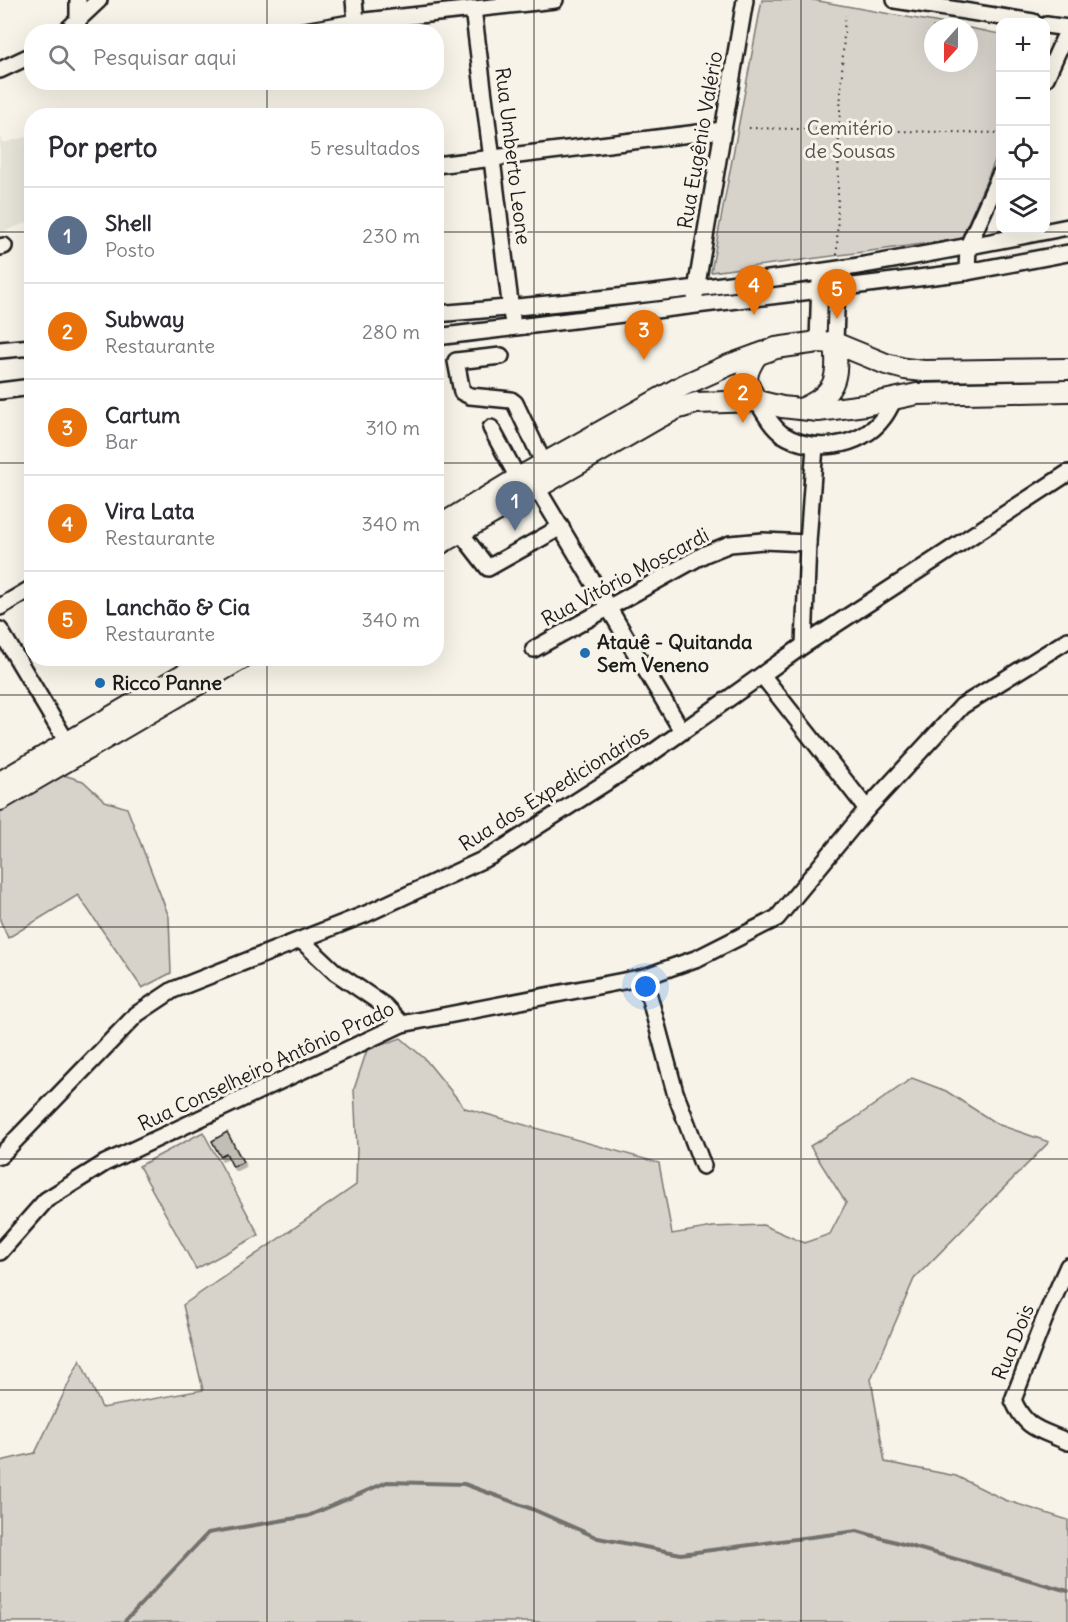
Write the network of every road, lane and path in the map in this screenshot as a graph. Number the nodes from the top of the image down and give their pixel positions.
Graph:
1 (78, 0) edge
2 (99, 0) edge
3 (354, 0) edge
4 (555, 0) edge
5 (746, 0) edge
6 (895, 0) edge
7 (963, 5) edge
8 (473, 9) junction
9 (845, 15) dead end
10 (1017, 18) edge
11 (78, 22) junction
12 (356, 22) junction
13 (75, 24) edge
14 (345, 24) edge
15 (1050, 26) edge
16 (1068, 28) edge
17 (24, 59) edge
18 (0, 70) edge
19 (1049, 72) edge
20 (749, 128) dead end
21 (723, 130) junction
22 (839, 130) junction
23 (996, 133) edge
24 (492, 159) junction
25 (444, 164) edge
26 (998, 180) edge
27 (1068, 227) edge
28 (968, 246) junction
29 (1068, 253) edge
30 (837, 269) junction
31 (820, 270) junction
32 (967, 272) junction
33 (695, 288) junction
34 (837, 288) junction
35 (820, 289) junction
36 (693, 307) junction
37 (511, 308) junction
38 (444, 313) edge
39 (514, 328) junction
40 (444, 336) edge
41 (827, 343) junction
42 (24, 348) edge
43 (0, 350) edge
44 (757, 355) junction
45 (501, 356) dead end
46 (1068, 369) edge
47 (24, 388) edge
48 (0, 391) edge
49 (1068, 392) edge
50 (895, 398) junction
51 (757, 401) junction
52 (799, 410) junction
53 (491, 428) dead end
54 (815, 446) junction
55 (544, 464) junction
56 (1068, 473) edge
57 (518, 478) junction
58 (537, 488) junction
59 (444, 523) edge
60 (561, 527) junction
61 (460, 532) junction
62 (444, 541) edge
63 (808, 543) junction
64 (24, 593) edge
65 (609, 606) junction
66 (0, 607) edge
67 (0, 630) edge
68 (1068, 640) edge
69 (804, 645) junction
70 (534, 649) dead end
71 (198, 666) edge
72 (229, 666) edge
73 (762, 675) junction
74 (682, 731) junction
75 (68, 744) junction
76 (0, 782) edge
77 (0, 800) edge
78 (867, 809) junction
79 (301, 940) junction
80 (645, 977) junction
81 (402, 1024) junction
82 (0, 1156) edge
83 (703, 1166) dead end
84 (0, 1252) edge
85 (1068, 1266) edge
86 (1068, 1442) edge

1 - 11 street
2 - 11 street
3 - 12 street
4 - 8 street
5 - 21 street, Rua Eugênio Valério
6 - 7 street
7 - 10 street
8 - 12 street
8 - 24 street, Rua Umberto Leone
9 - 22 path
11 - 13 street
12 - 14 street
15 - 16 street
16 - 19 street
17 - 18 street
20 - 22 path
21 - 24 street
21 - 33 street, Rua Eugênio Valério
22 - 23 path
22 - 30 path
24 - 25 street
24 - 37 street, Rua Umberto Leone
26 - 28 street
27 - 28 street
28 - 30 street
28 - 32 street
29 - 32 street
30 - 31 street
30 - 34 street
31 - 33 street
31 - 35 street
32 - 34 street
33 - 36 street, Rua Eugênio Valério
33 - 37 street
34 - 35 street
34 - 41 street
35 - 36 street
35 - 41 street
36 - 39 street
37 - 38 street
37 - 39 street, Rua Umberto Leone
39 - 40 street
41 - 44 main road
41 - 46 main road
41 - 52 main road
42 - 43 street
44 - 51 main road
44 - 55 main road
45 - 55 street
47 - 48 street
49 - 50 main road
50 - 52 main road
50 - 54 street
51 - 52 main road
51 - 54 street
51 - 58 main road
53 - 57 street
54 - 63 street
55 - 57 main road
56 - 69 street, Rua dos Expedicionários
57 - 59 main road
58 - 60 street
58 - 61 main road
60 - 61 street
60 - 65 street
61 - 62 main road
63 - 65 street, Rua Vitório Moscardi
63 - 69 street
64 - 66 street
65 - 70 street, Rua Vitório Moscardi
65 - 74 street
67 - 75 street
68 - 78 street, Rua Conselheiro Antônio Prado
69 - 73 street, Rua dos Expedicionários
71 - 75 main road
72 - 77 main road
73 - 74 street, Rua dos Expedicionários
73 - 78 street
74 - 79 street, Rua dos Expedicionários
75 - 76 main road
78 - 80 street, Rua Conselheiro Antônio Prado
79 - 81 street
79 - 82 street, Rua dos Expedicionários
80 - 81 street, Rua Conselheiro Antônio Prado
80 - 83 street
81 - 84 street, Rua Conselheiro Antônio Prado
85 - 86 street, Rua Dois

